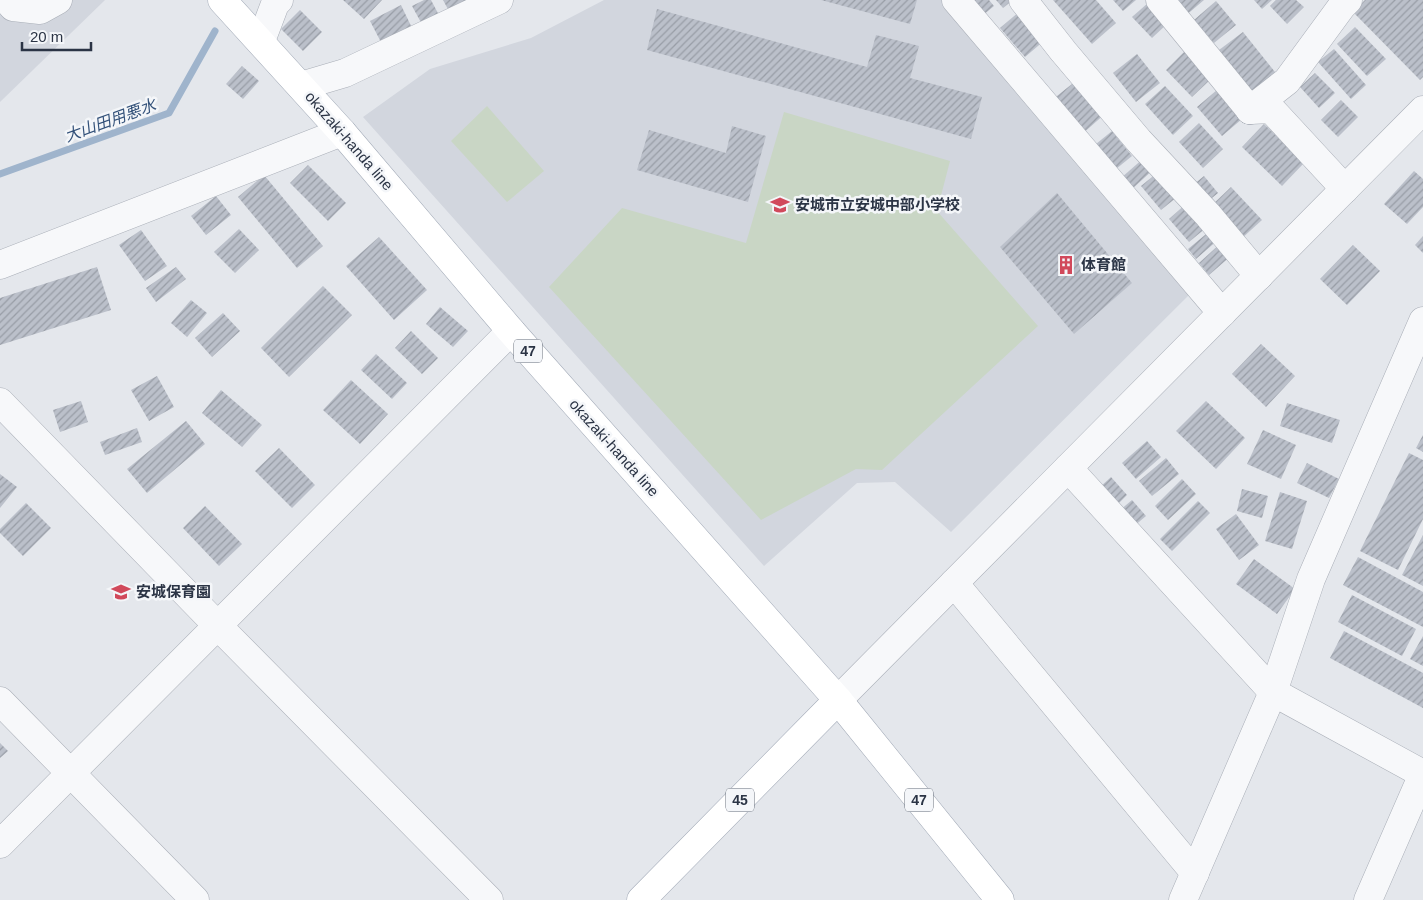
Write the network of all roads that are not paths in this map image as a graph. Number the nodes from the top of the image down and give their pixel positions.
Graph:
1 (7, 0) edge
2 (58, 0) edge
3 (279, 0) edge
4 (499, 0) edge
5 (956, 0) edge
6 (1023, 0) edge
7 (1160, 0) edge
8 (1348, 0) edge
9 (225, 1) edge
10 (261, 41) junction
11 (301, 86) junction
12 (1250, 110) junction
13 (1423, 110) edge
14 (342, 132) junction
15 (1345, 189) junction
16 (0, 265) edge
17 (1258, 276) junction
18 (1222, 313) junction
19 (1423, 321) edge
20 (510, 332) junction
21 (0, 402) edge
22 (1068, 468) junction
23 (954, 583) junction
24 (217, 625) junction
25 (1273, 692) junction
26 (838, 700) junction
27 (0, 701) edge
28 (69, 773) junction
29 (1423, 774) edge
30 (0, 844) edge
31 (1195, 873) junction
32 (195, 900) edge
33 (489, 900) edge
34 (642, 900) edge
35 (1000, 900) edge
36 (1183, 900) edge
37 (1368, 900) edge

1 - 2 street
3 - 10 street
4 - 11 street
5 - 18 street
6 - 17 street
7 - 12 street
8 - 12 street
9 - 10 main road, okazaki-handa line / 47
10 - 11 main road, okazaki-handa line / 47
11 - 14 main road, okazaki-handa line / 47
12 - 15 street
13 - 15 street
14 - 16 street
14 - 20 main road, okazaki-handa line / 47
15 - 17 street
17 - 18 street
18 - 22 street
19 - 25 street
20 - 24 street
20 - 26 main road, okazaki-handa line / 47
21 - 24 street
22 - 23 street
22 - 25 street
23 - 26 street
23 - 31 street
24 - 28 street
24 - 33 street
25 - 29 street
25 - 31 street
26 - 34 main road, 45
26 - 35 main road, okazaki-handa line / 47
27 - 28 street
28 - 30 street
28 - 32 street
29 - 37 street
31 - 36 street

